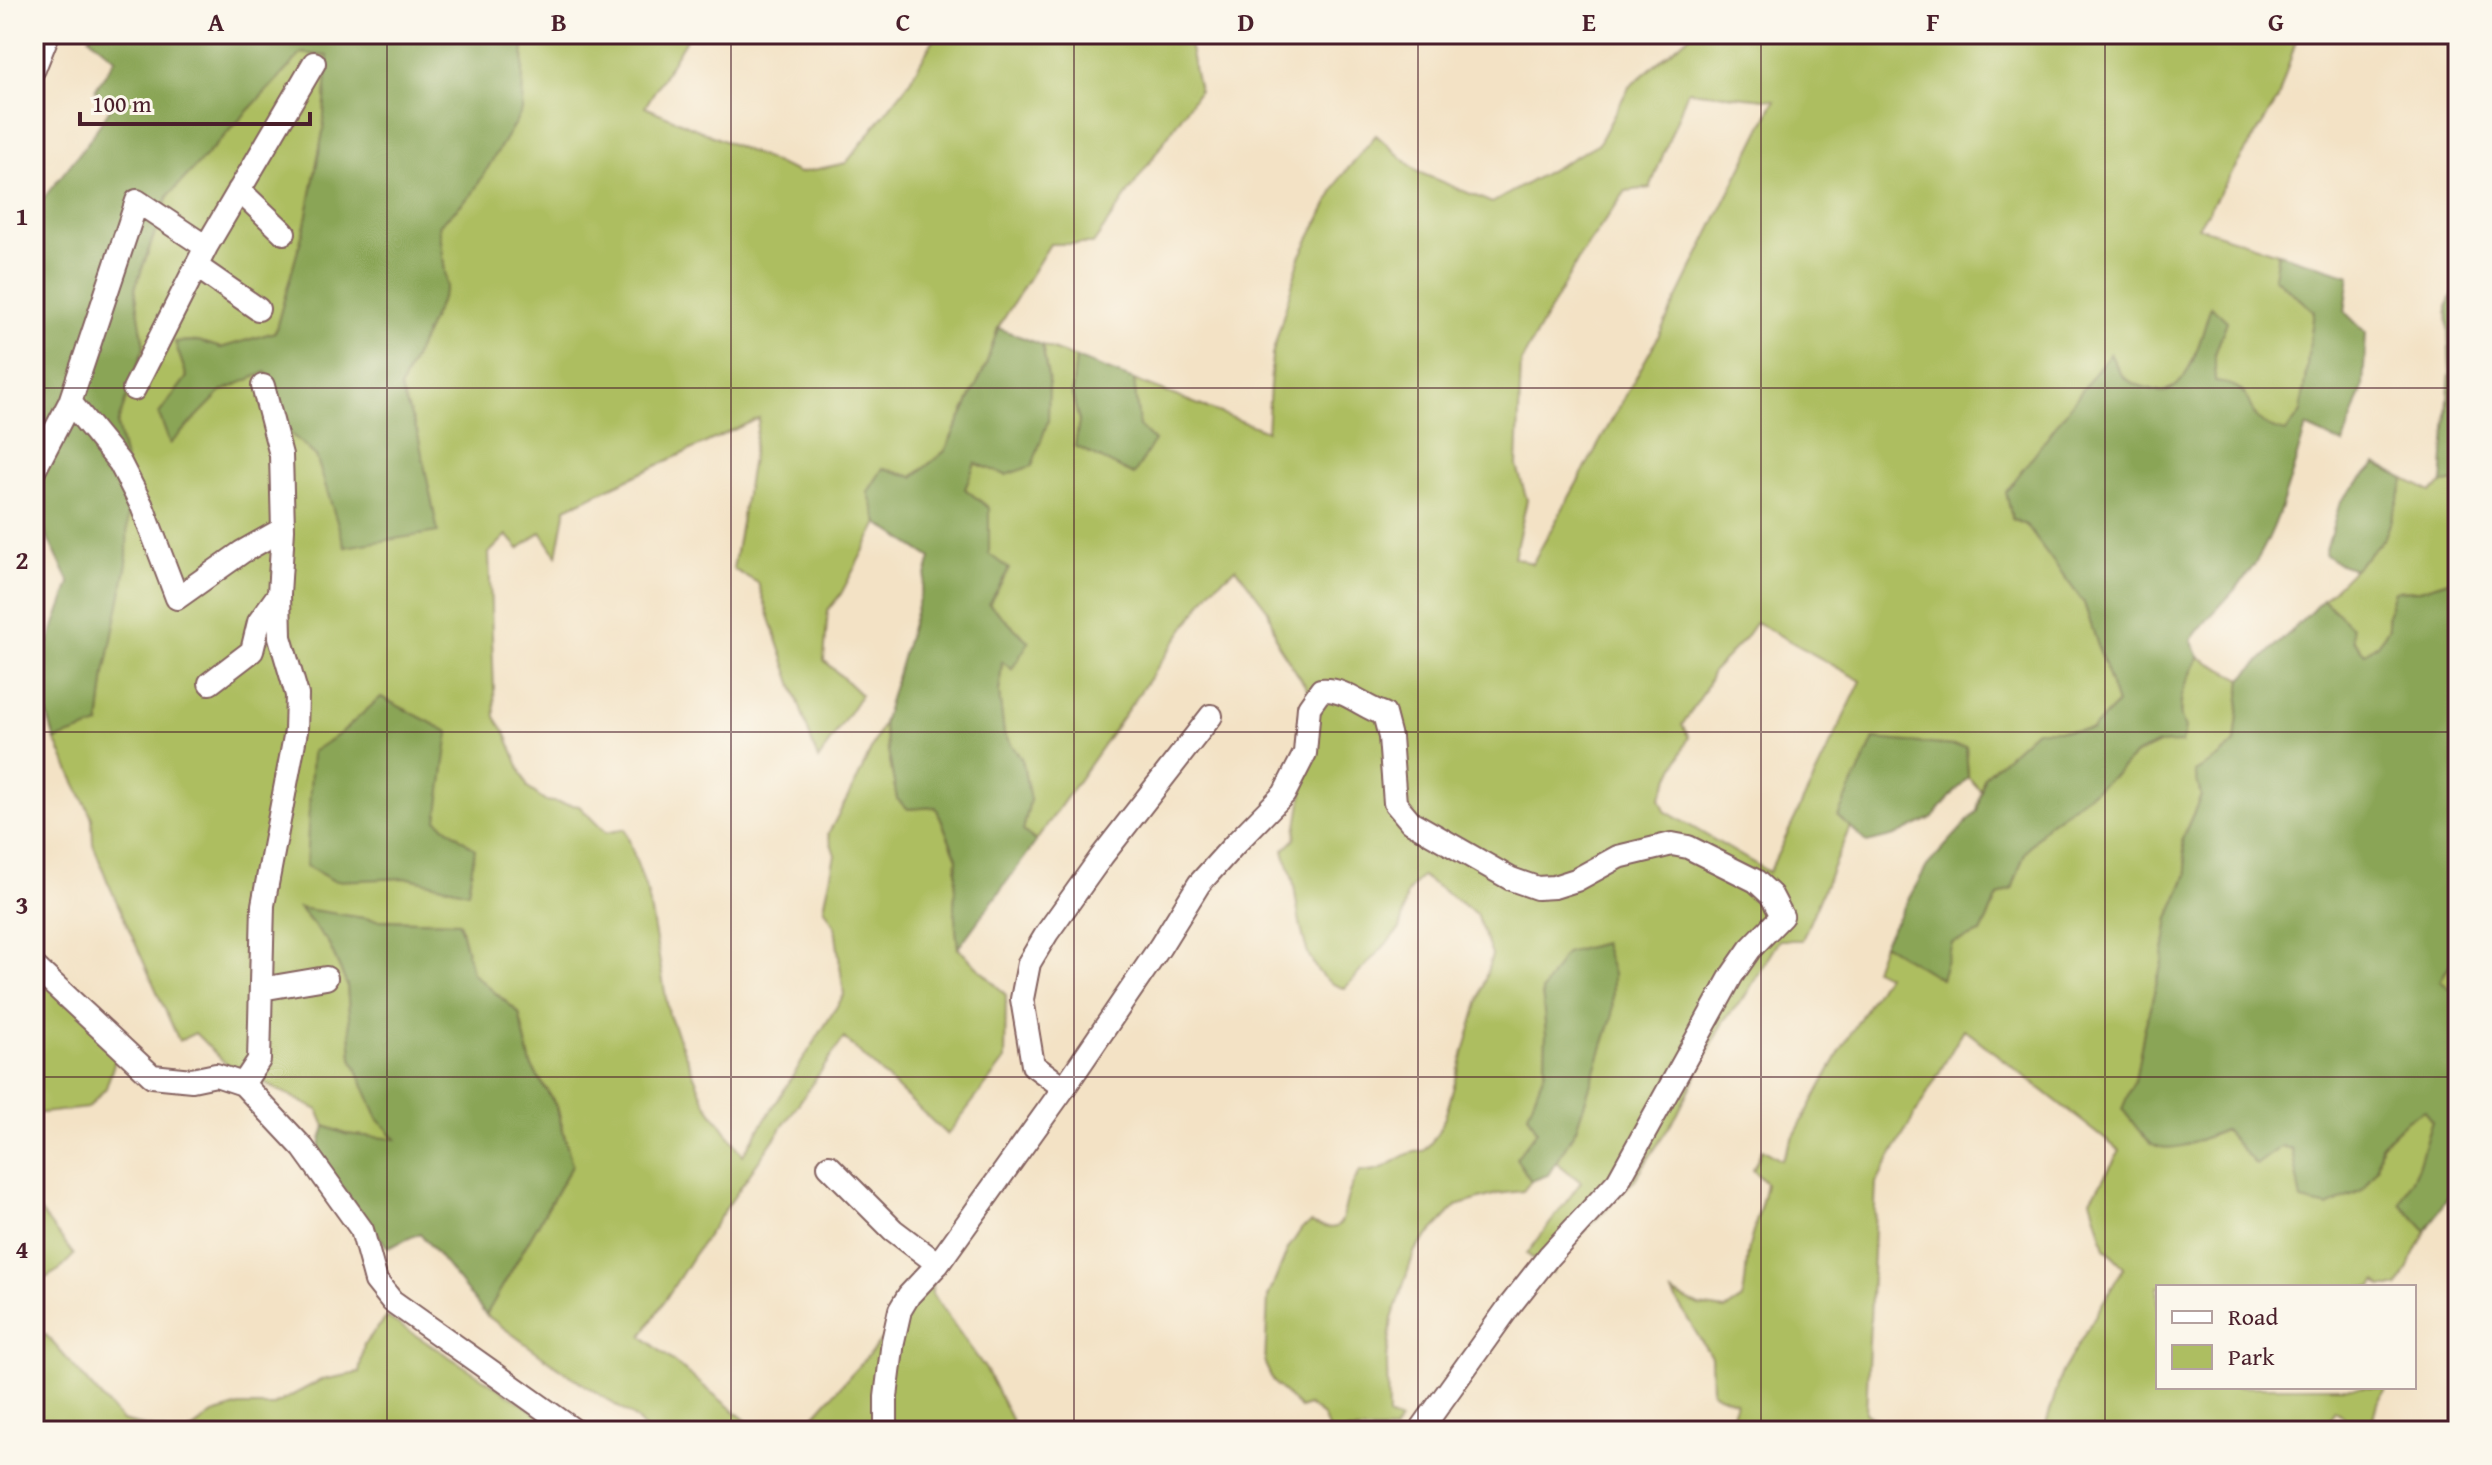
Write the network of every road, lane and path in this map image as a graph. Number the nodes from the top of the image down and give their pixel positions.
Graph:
1 (48, 34) edge
2 (314, 63) dead end
3 (34, 69) edge
4 (239, 190) junction
5 (284, 233) dead end
6 (201, 256) junction
7 (258, 309) dead end
8 (263, 386) dead end
9 (134, 389) dead end
10 (70, 402) junction
11 (34, 471) edge
12 (283, 529) junction
13 (279, 594) junction
14 (210, 683) dead end
15 (1211, 716) dead end
16 (34, 966) edge
17 (326, 978) dead end
18 (261, 989) junction
19 (243, 1084) junction
20 (1064, 1088) junction
21 (829, 1166) dead end
22 (938, 1264) junction
23 (575, 1431) edge
24 (886, 1431) edge
25 (1420, 1431) edge

1 - 3 street
2 - 4 street
4 - 5 street
4 - 6 street
6 - 7 street
6 - 9 street
6 - 10 street
8 - 12 street
10 - 11 street
10 - 12 street
12 - 13 street
13 - 14 street
13 - 18 street
15 - 20 street
16 - 19 street
17 - 18 street
18 - 19 street
19 - 23 street
20 - 22 street
20 - 25 street
21 - 22 street
22 - 24 street

